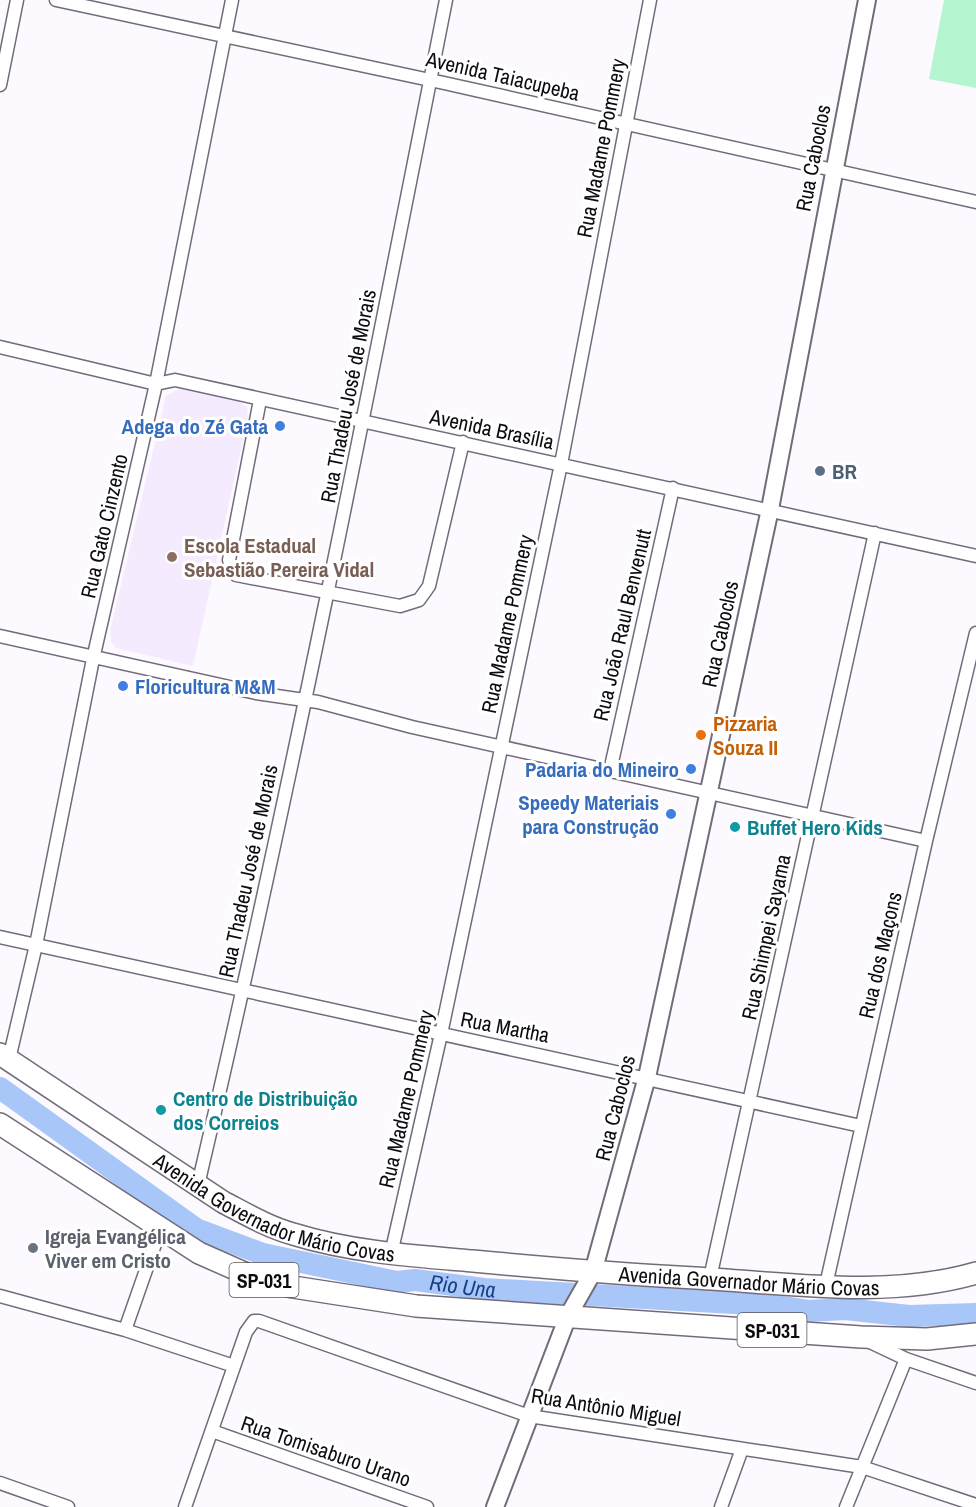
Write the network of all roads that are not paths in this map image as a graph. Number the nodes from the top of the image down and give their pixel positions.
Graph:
1 (17, 0) edge
2 (56, 0) edge
3 (232, 0) edge
4 (446, 0) edge
5 (650, 0) edge
6 (867, 0) edge
7 (225, 35) junction
8 (430, 80) junction
9 (0, 85) edge
10 (625, 124) junction
11 (833, 171) junction
12 (976, 202) edge
13 (0, 347) edge
14 (156, 384) junction
15 (260, 400) junction
16 (363, 421) junction
17 (463, 442) junction
18 (561, 464) junction
19 (673, 488) junction
20 (770, 509) junction
21 (875, 533) junction
22 (976, 556) edge
23 (328, 592) junction
24 (976, 633) edge
25 (0, 636) edge
26 (93, 659) junction
27 (304, 699) junction
28 (501, 747) junction
29 (610, 771) junction
30 (709, 793) junction
31 (812, 816) junction
32 (926, 841) junction
33 (0, 937) edge
34 (36, 945) junction
35 (244, 990) junction
36 (441, 1034) junction
37 (4, 1057) edge
38 (647, 1077) junction
39 (750, 1102) junction
40 (0, 1124) edge
41 (861, 1126) junction
42 (198, 1185) junction
43 (160, 1230) junction
44 (391, 1254) junction
45 (976, 1273) edge
46 (592, 1276) junction
47 (710, 1278) junction
48 (826, 1286) junction
49 (0, 1296) edge
50 (572, 1309) junction
51 (125, 1330) junction
52 (976, 1334) edge
53 (861, 1337) junction
54 (906, 1359) junction
55 (234, 1366) junction
56 (976, 1383) edge
57 (529, 1416) junction
58 (212, 1431) junction
59 (742, 1449) junction
60 (862, 1467) junction
61 (0, 1483) edge
62 (967, 1504) edge
63 (68, 1507) edge
64 (185, 1507) edge
65 (427, 1507) edge
66 (495, 1507) edge
67 (721, 1507) edge
68 (846, 1507) edge

1 - 9 street
2 - 7 street, Avenida Taiacupeba
3 - 7 street, Rua Gato Cinzento
4 - 8 street, Rua Thadeu José de Morais
5 - 10 street, Rua Madame Pommery
6 - 11 street, Rua Caboclos
7 - 8 street, Avenida Taiacupeba
7 - 14 street, Rua Gato Cinzento
8 - 10 street, Avenida Taiacupeba
8 - 16 street, Rua Thadeu José de Morais
10 - 11 street, Avenida Taiacupeba
10 - 18 street, Rua Madame Pommery
11 - 12 street, Avenida Taiacupeba
11 - 20 street, Rua Caboclos
13 - 14 street, Avenida Brasília
14 - 15 street, Avenida Brasília
14 - 26 street, Rua Gato Cinzento
15 - 16 street, Avenida Brasília
15 - 23 street
16 - 17 street, Avenida Brasília
16 - 23 street, Rua Thadeu José de Morais
17 - 18 street, Avenida Brasília
17 - 23 street
18 - 19 street, Avenida Brasília
18 - 28 street, Rua Madame Pommery
19 - 20 street, Avenida Brasília
19 - 29 street, Rua João Raul Benvenutt
20 - 21 street, Avenida Brasília
20 - 30 street, Rua Caboclos
21 - 22 street, Avenida Brasília
21 - 31 street, Rua Shimpei Sayama
23 - 27 street, Rua Thadeu José de Morais
24 - 32 street, Rua dos Maçons
25 - 26 street
26 - 27 street
26 - 34 street, Rua Gato Cinzento
27 - 28 street
27 - 35 street, Rua Thadeu José de Morais
28 - 29 street
28 - 36 street, Rua Madame Pommery
29 - 30 street
30 - 31 street
30 - 38 street, Rua Caboclos
31 - 32 street
31 - 39 street, Rua Shimpei Sayama
32 - 41 street, Rua dos Maçons
33 - 34 street, Rua Martha
34 - 35 street, Rua Martha
34 - 37 street, Rua Gato Cinzento
35 - 36 street, Rua Martha
35 - 42 street, Rua Thadeu José de Morais
36 - 38 street, Rua Martha
36 - 44 street, Rua Madame Pommery
37 - 42 highway, Avenida Governador Mário Covas / SP-031
38 - 39 street, Rua Martha
38 - 46 street, Rua Caboclos
39 - 41 street, Rua Martha
39 - 47 street, Rua Shimpei Sayama
40 - 43 highway, SP-031
41 - 48 street, Rua dos Maçons
42 - 44 highway, Avenida Governador Mário Covas / SP-031
43 - 50 highway, SP-031
43 - 51 street
44 - 46 highway, Avenida Governador Mário Covas / SP-031
45 - 48 highway, Avenida Governador Mário Covas / SP-031
46 - 47 highway, Avenida Governador Mário Covas / SP-031
46 - 50 street, Rua Caboclos
47 - 48 highway, Avenida Governador Mário Covas / SP-031
49 - 51 street
50 - 53 highway, SP-031
50 - 57 street, Rua Caboclos
51 - 55 street
52 - 53 highway, SP-031
53 - 54 street
54 - 56 street
54 - 60 street
55 - 57 street, Rua Antônio Miguel
55 - 58 street
57 - 59 street, Rua Antônio Miguel
57 - 66 street, Rua Caboclos
58 - 64 street
58 - 65 street, Rua Tomisaburo Urano
59 - 60 street, Rua Antônio Miguel
59 - 67 street
60 - 62 street, Rua Antônio Miguel
60 - 68 street
61 - 63 street

